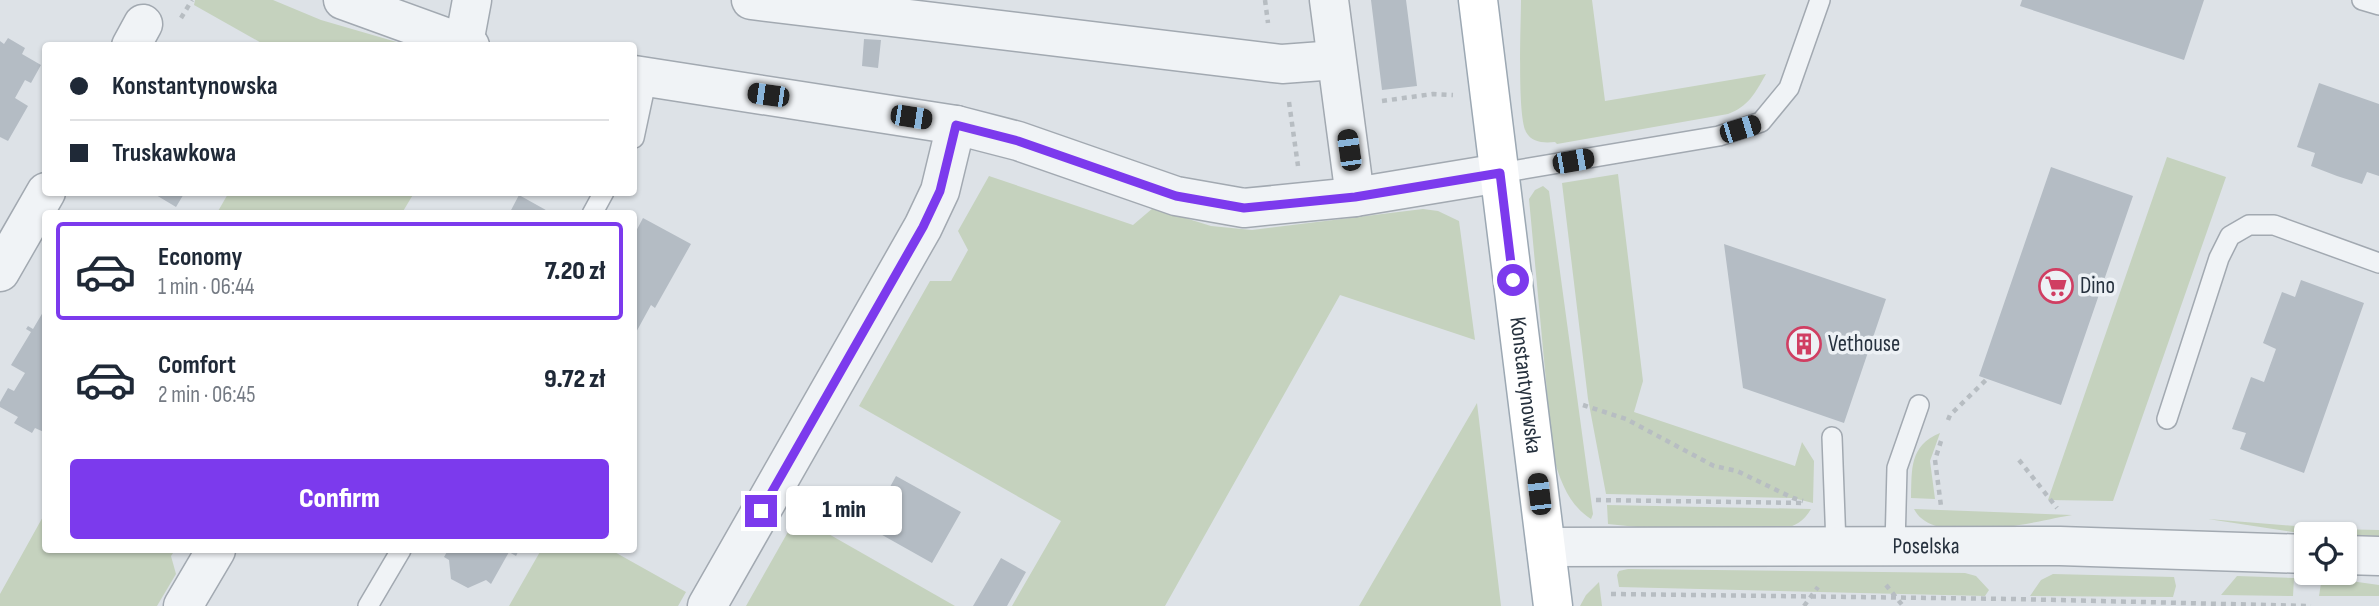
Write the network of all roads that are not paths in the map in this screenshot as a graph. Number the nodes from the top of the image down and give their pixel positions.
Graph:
1 (343, 0) edge
2 (472, 0) edge
3 (751, 0) edge
4 (1329, 0) edge
5 (1478, 0) edge
6 (1820, 0) edge
7 (2362, 0) edge
8 (2379, 5) edge
9 (461, 42) edge
10 (467, 42) edge
11 (1336, 60) junction
12 (640, 76) edge
13 (637, 107) edge
14 (956, 125) junction
15 (1500, 173) junction
16 (44, 196) edge
17 (1355, 197) junction
18 (2379, 262) edge
19 (0, 272) edge
20 (1919, 405) dead end
21 (2168, 419) dead end
22 (1832, 438) dead end
23 (1836, 545) junction
24 (1546, 547) junction
25 (214, 553) edge
26 (399, 553) edge
27 (2294, 554) edge
28 (2357, 555) edge
29 (2379, 556) edge
30 (1889, 563) junction
31 (183, 606) edge
32 (369, 606) edge
33 (707, 606) edge
34 (1553, 606) edge

1 - 9 street
2 - 10 street
3 - 11 street
4 - 11 street
5 - 15 main road, Konstantynowska
6 - 15 lane
7 - 8 lane
11 - 17 street
12 - 13 lane
12 - 14 street
14 - 17 street
14 - 33 street
15 - 17 street
15 - 24 main road, Konstantynowska
16 - 19 street
18 - 21 lane
20 - 30 lane
22 - 23 lane
23 - 24 street, Poselska
23 - 30 street, Poselska
24 - 34 main road, Konstantynowska
25 - 31 street
26 - 32 lane
27 - 30 street, Poselska
28 - 29 street

